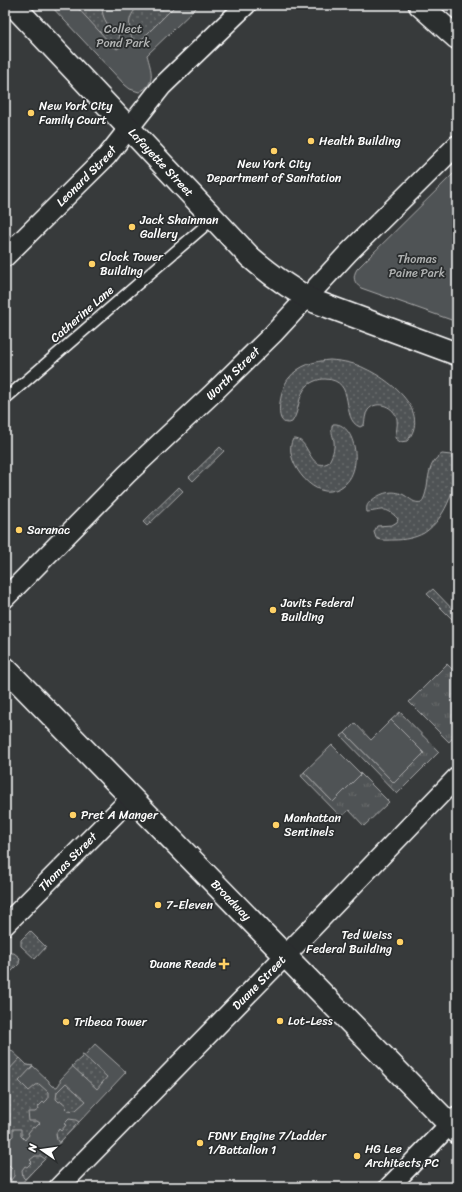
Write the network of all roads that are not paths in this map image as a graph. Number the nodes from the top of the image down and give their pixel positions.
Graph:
1 (13, 5) edge
2 (246, 5) edge
3 (420, 5) edge
4 (457, 38) edge
5 (129, 129) junction
6 (457, 146) edge
7 (214, 218) junction
8 (5, 257) edge
9 (307, 298) junction
10 (457, 354) edge
11 (5, 399) edge
12 (5, 598) edge
13 (5, 668) edge
14 (457, 777) edge
15 (131, 798) junction
16 (9, 913) edge
17 (285, 956) junction
18 (455, 1124) edge
19 (59, 1187) edge
20 (389, 1187) edge

1 - 5 main road, Lafayette Street
2 - 5 street, Leonard Street
3 - 4 main road
5 - 7 main road, Lafayette Street
5 - 8 street, Leonard Street
6 - 9 street, Worth Street
7 - 9 main road, Lafayette Street
7 - 11 lane, Catherine Lane
9 - 10 main road, Lafayette Street
9 - 12 street, Worth Street
13 - 15 main road, Broadway
14 - 17 street, Duane Street
15 - 16 street, Thomas Street
15 - 17 main road, Broadway
17 - 18 main road, Broadway
17 - 19 street, Duane Street
18 - 20 street

